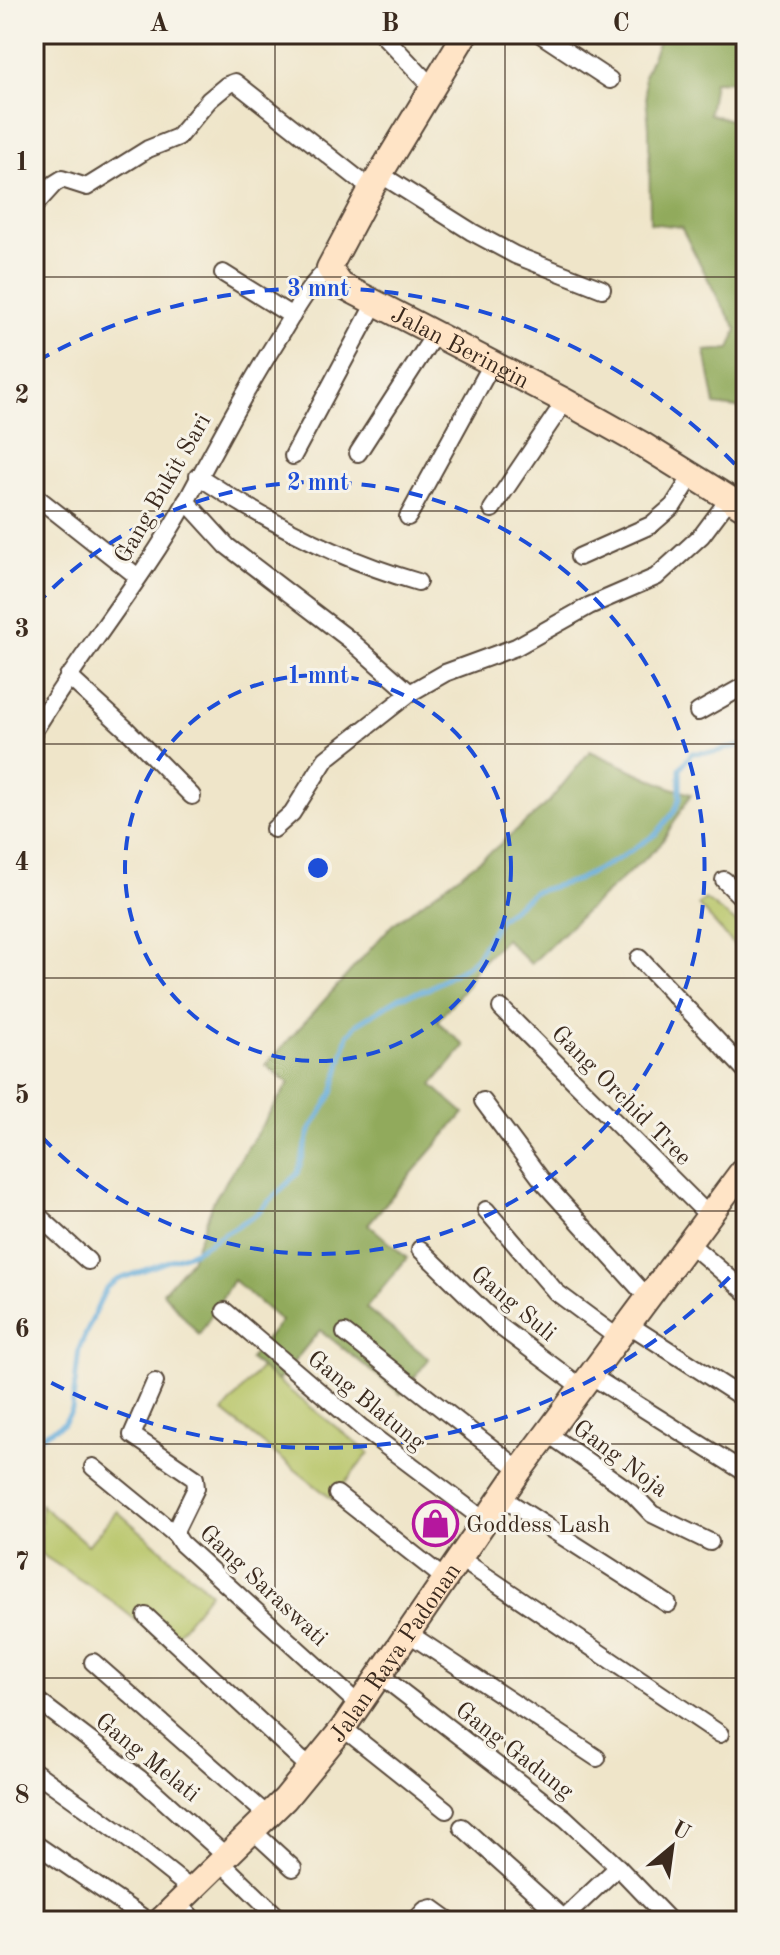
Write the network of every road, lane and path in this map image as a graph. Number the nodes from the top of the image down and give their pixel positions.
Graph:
1 (382, 34) edge
2 (465, 34) edge
3 (540, 34) edge
4 (610, 80) dead end
5 (433, 88) junction
6 (375, 182) junction
7 (34, 206) edge
8 (329, 268) junction
9 (223, 273) dead end
10 (602, 289) dead end
11 (375, 303) junction
12 (292, 316) junction
13 (434, 335) junction
14 (492, 364) junction
15 (565, 401) junction
16 (358, 453) dead end
17 (293, 456) dead end
18 (198, 476) junction
19 (692, 476) junction
20 (34, 495) edge
21 (186, 501) junction
22 (738, 504) edge
23 (492, 509) dead end
24 (408, 517) dead end
25 (579, 557) dead end
26 (138, 577) junction
27 (418, 582) dead end
28 (68, 676) junction
29 (746, 685) edge
30 (410, 693) junction
31 (698, 712) dead end
32 (34, 731) edge
33 (192, 796) dead end
34 (274, 829) dead end
35 (724, 880) dead end
36 (746, 902) edge
37 (639, 958) dead end
38 (501, 1008) dead end
39 (746, 1071) edge
40 (483, 1101) dead end
41 (746, 1166) edge
42 (486, 1210) dead end
43 (34, 1212) edge
44 (709, 1216) junction
45 (689, 1243) junction
46 (420, 1249) dead end
47 (88, 1261) dead end
48 (746, 1292) edge
49 (648, 1298) junction
50 (225, 1311) dead end
51 (623, 1331) junction
52 (345, 1333) dead end
53 (586, 1381) junction
54 (155, 1382) dead end
55 (746, 1400) edge
56 (547, 1433) junction
57 (93, 1467) dead end
58 (520, 1470) junction
59 (746, 1473) edge
60 (337, 1494) dead end
61 (501, 1497) junction
62 (484, 1520) junction
63 (176, 1535) junction
64 (710, 1542) dead end
65 (459, 1558) junction
66 (445, 1579) junction
67 (668, 1604) dead end
68 (146, 1616) dead end
69 (408, 1633) junction
70 (93, 1662) dead end
71 (380, 1675) junction
72 (34, 1698) edge
73 (359, 1705) junction
74 (343, 1728) junction
75 (720, 1734) dead end
76 (597, 1758) dead end
77 (310, 1768) junction
78 (34, 1771) edge
79 (446, 1810) dead end
80 (261, 1823) junction
81 (462, 1827) dead end
82 (34, 1843) edge
83 (224, 1860) junction
84 (618, 1867) junction
85 (293, 1868) dead end
86 (185, 1897) junction
87 (148, 1921) edge
88 (160, 1921) edge
89 (195, 1921) edge
90 (282, 1921) edge
91 (415, 1921) edge
92 (450, 1921) edge
93 (670, 1921) edge

1 - 5 street
2 - 5 main road
3 - 4 street
5 - 6 main road
6 - 7 street
6 - 8 main road
6 - 10 street
8 - 11 main road, Jalan Beringin
8 - 12 street, Gang Bukit Sari
9 - 12 street
11 - 13 main road, Jalan Beringin
11 - 17 street
12 - 18 street, Gang Bukit Sari
13 - 14 main road, Jalan Beringin
13 - 16 street
14 - 15 main road, Jalan Beringin
14 - 24 street
15 - 19 main road, Jalan Beringin
15 - 23 street
18 - 21 street, Gang Bukit Sari
18 - 27 street
19 - 22 main road, Jalan Beringin
19 - 25 street
20 - 26 street
21 - 26 street, Gang Bukit Sari
21 - 30 street
22 - 30 street
26 - 28 street, Gang Bukit Sari
28 - 32 street, Gang Bukit Sari
28 - 33 street
29 - 31 street
30 - 34 street
35 - 36 street
37 - 39 street
38 - 44 street, Gang Orchid Tree
40 - 49 street
41 - 44 main road, Jalan Raya Padonan
42 - 51 street
43 - 47 street
44 - 45 main road, Jalan Raya Padonan
45 - 48 street
45 - 49 main road, Jalan Raya Padonan
46 - 53 street, Gang Suli
49 - 51 main road, Jalan Raya Padonan
50 - 62 street, Gang Blatung
51 - 53 main road, Jalan Raya Padonan
51 - 55 street
52 - 58 street
53 - 56 main road, Jalan Raya Padonan
53 - 59 street, Gang Suli
54 - 63 street, Gang Saraswati
56 - 58 main road, Jalan Raya Padonan
56 - 64 street, Gang Noja
57 - 63 street
58 - 61 main road, Jalan Raya Padonan
60 - 66 street
61 - 62 main road, Jalan Raya Padonan
61 - 67 street
62 - 65 main road, Jalan Raya Padonan
63 - 73 street, Gang Saraswati
65 - 66 main road, Jalan Raya Padonan
65 - 75 street
66 - 69 main road, Jalan Raya Padonan
68 - 77 street
69 - 71 main road, Jalan Raya Padonan
69 - 76 street
70 - 80 street
71 - 73 main road, Jalan Raya Padonan
71 - 84 street, Gang Gadung
72 - 83 street, Gang Melati
73 - 74 main road, Jalan Raya Padonan
74 - 77 main road, Jalan Raya Padonan
74 - 79 street
77 - 80 main road, Jalan Raya Padonan
78 - 86 street
80 - 83 main road, Jalan Raya Padonan
80 - 85 street
81 - 84 street
82 - 87 street
83 - 86 main road, Jalan Raya Padonan
83 - 90 street, Gang Melati
84 - 93 street, Gang Gadung
86 - 88 main road, Jalan Raya Padonan
86 - 89 street
91 - 92 street

